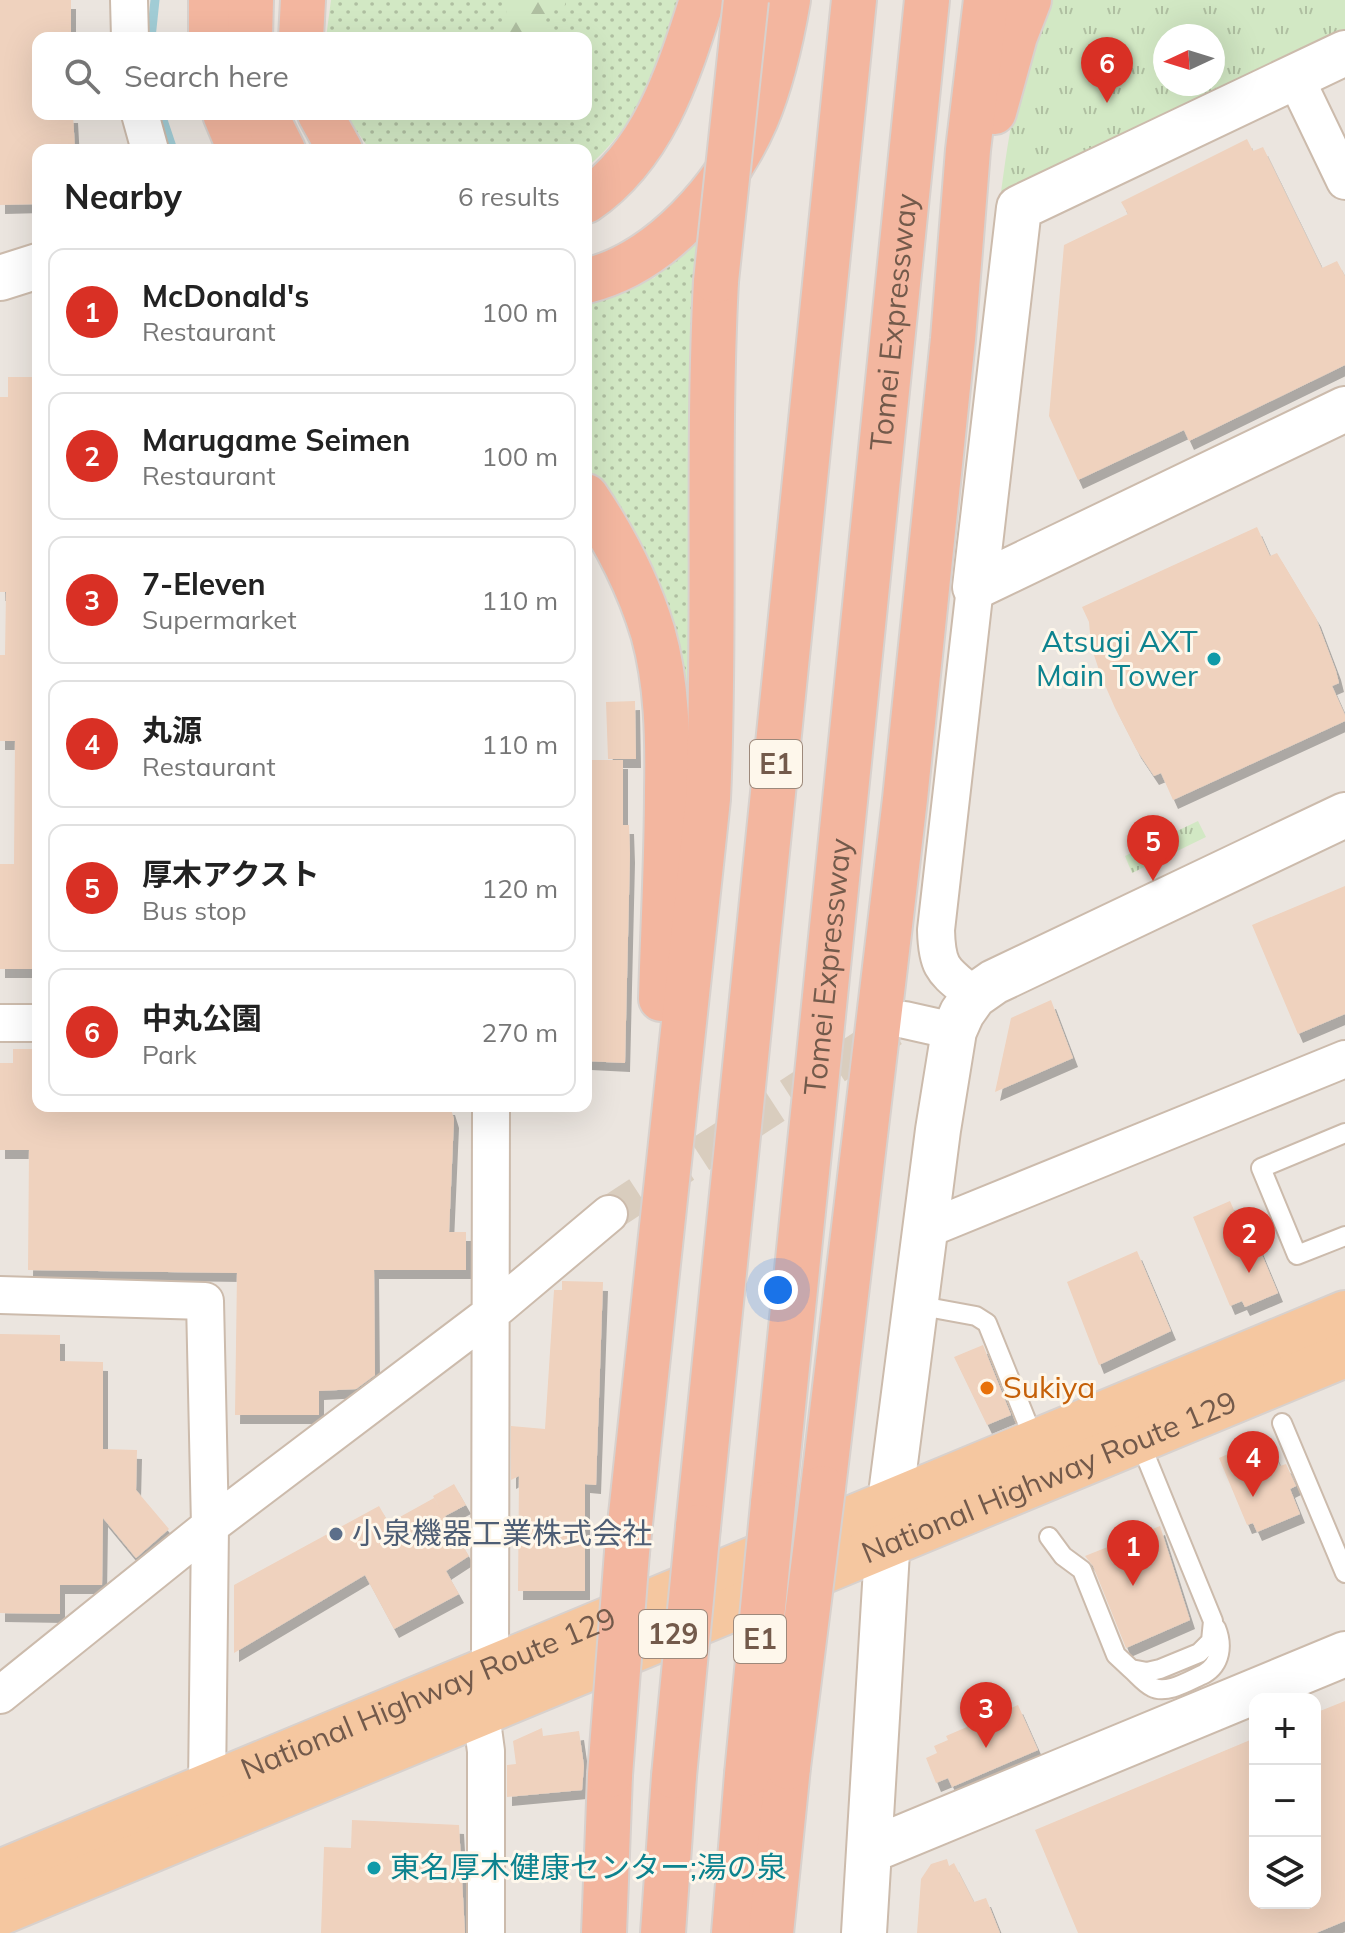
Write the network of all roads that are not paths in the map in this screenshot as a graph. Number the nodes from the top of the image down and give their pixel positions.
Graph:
1 (129, 0) edge
2 (211, 0) edge
3 (251, 0) edge
4 (303, 0) edge
5 (702, 0) edge
6 (746, 0) edge
7 (788, 0) edge
8 (854, 0) edge
9 (927, 0) edge
10 (986, 0) edge
11 (1029, 0) edge
12 (130, 32) edge
13 (211, 32) edge
14 (250, 32) edge
15 (301, 32) edge
16 (1345, 53) edge
17 (1295, 77) junction
18 (142, 120) edge
19 (228, 120) edge
20 (268, 120) edge
21 (323, 120) edge
22 (148, 144) edge
23 (238, 144) edge
24 (280, 144) edge
25 (337, 144) edge
26 (1345, 181) edge
27 (592, 196) edge
28 (32, 268) edge
29 (0, 278) edge
30 (592, 279) edge
31 (953, 339) junction
32 (1345, 409) edge
33 (592, 505) edge
34 (975, 587) junction
35 (1345, 815) edge
36 (964, 1014) junction
37 (905, 1020) tunnel mouth
38 (0, 1023) edge
39 (32, 1023) edge
40 (1345, 1059) edge
41 (491, 1112) edge
42 (1345, 1133) edge
43 (609, 1214) tunnel mouth
44 (925, 1230) junction
45 (1345, 1236) edge
46 (0, 1295) edge
47 (916, 1305) junction
48 (1345, 1313) edge
49 (490, 1314) junction
50 (1345, 1355) edge
51 (1282, 1423) dead end
52 (1139, 1440) junction
53 (1035, 1442) junction
54 (890, 1502) junction
55 (210, 1526) junction
56 (1049, 1537) dead end
57 (887, 1545) junction
58 (627, 1552) junction
59 (1345, 1573) edge
60 (1345, 1654) edge
61 (490, 1670) junction
62 (0, 1695) edge
63 (481, 1714) junction
64 (207, 1787) junction
65 (869, 1851) junction
66 (0, 1872) edge
67 (0, 1913) edge
68 (486, 1933) edge
69 (604, 1933) edge
70 (663, 1933) edge
71 (734, 1933) edge
72 (771, 1933) edge
73 (864, 1933) edge

1 - 12 street
2 - 13 highway
3 - 14 highway
4 - 15 highway
5 - 27 highway
6 - 58 highway, bridge
7 - 30 highway
8 - 70 highway, E1, bridge
9 - 71 highway, Tomei Expressway / E1, bridge
10 - 31 highway
11 - 31 highway
16 - 17 street
17 - 26 street
17 - 34 street
18 - 22 street
19 - 23 highway
20 - 24 highway
21 - 25 highway
28 - 29 street
31 - 72 highway, bridge
32 - 34 street
33 - 58 highway
34 - 36 street
35 - 36 street
36 - 37 street
36 - 44 street
38 - 39 street
40 - 44 street
41 - 49 street
42 - 45 lane
43 - 49 street
44 - 47 street
46 - 55 street
47 - 53 lane
47 - 54 street
48 - 53 highway, National Highway Route 129 / 129
49 - 55 street
49 - 61 street
50 - 52 highway, National Highway Route 129 / 129
51 - 59 lane
52 - 56 lane
52 - 57 highway, National Highway Route 129 / 129
53 - 54 highway, National Highway Route 129 / 129
54 - 57 street
54 - 61 highway, National Highway Route 129 / 129
55 - 62 street
55 - 64 street
57 - 63 highway, National Highway Route 129 / 129
57 - 65 street
58 - 69 highway, bridge
60 - 65 street
61 - 64 highway, National Highway Route 129 / 129
63 - 67 highway, National Highway Route 129 / 129
63 - 68 street
64 - 66 highway, National Highway Route 129 / 129
65 - 73 street

